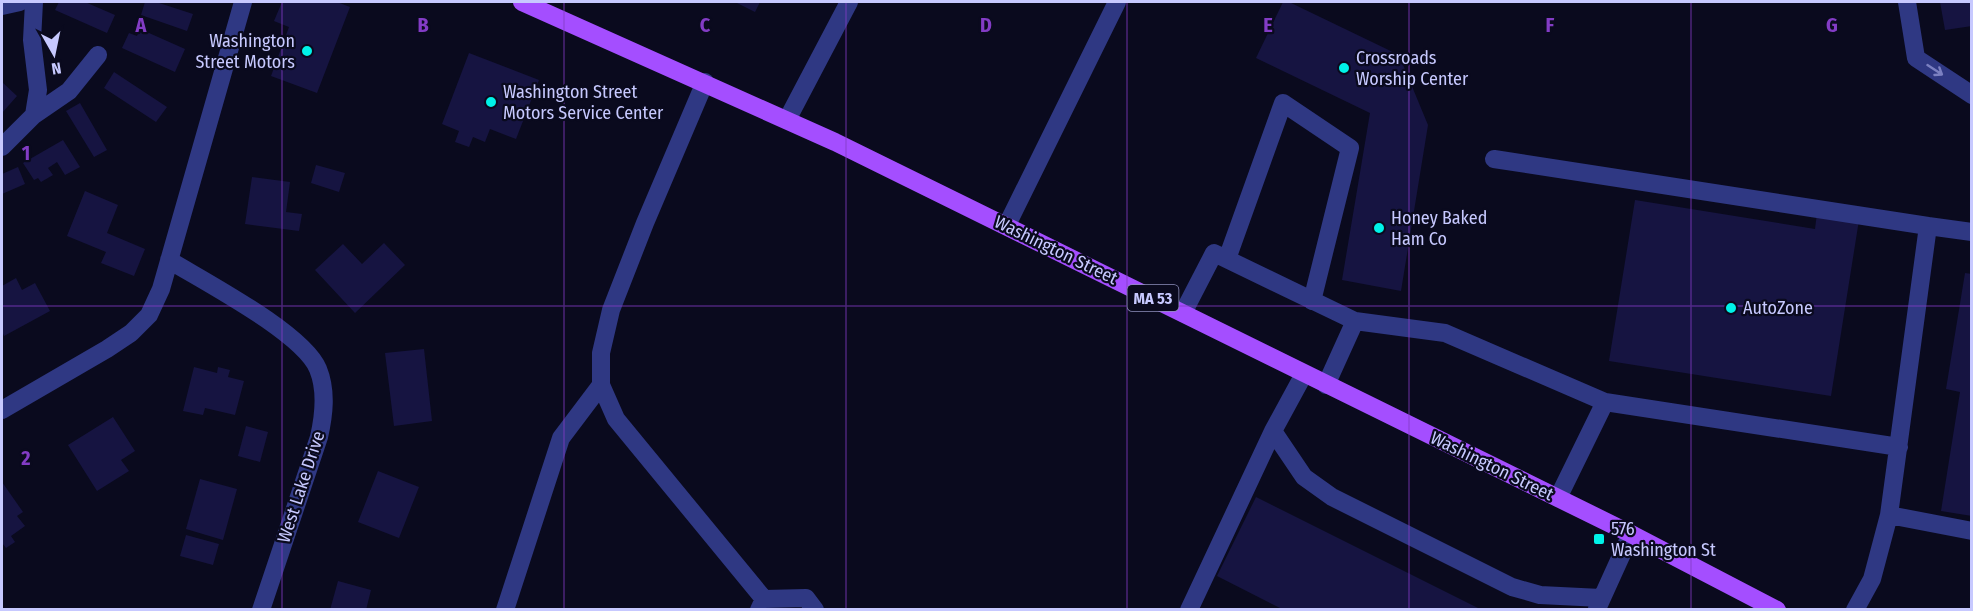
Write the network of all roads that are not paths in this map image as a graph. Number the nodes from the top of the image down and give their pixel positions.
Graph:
1 (20, 2) edge
2 (34, 2) edge
3 (243, 2) edge
4 (522, 2) edge
5 (849, 2) edge
6 (1116, 2) edge
7 (1906, 2) edge
8 (2, 6) edge
9 (98, 55) dead end
10 (705, 82) junction
11 (1971, 94) edge
12 (34, 115) junction
13 (787, 120) junction
14 (2, 147) edge
15 (1494, 159) dead end
16 (1007, 225) junction
17 (1928, 226) junction
18 (1971, 232) edge
19 (1227, 259) junction
20 (169, 260) junction
21 (1312, 300) junction
22 (1183, 313) junction
23 (1355, 321) junction
24 (1304, 374) junction
25 (601, 385) junction
26 (1326, 385) junction
27 (1605, 402) junction
28 (2, 410) edge
29 (1273, 431) junction
30 (1899, 447) junction
31 (1557, 498) junction
32 (1889, 515) junction
33 (1971, 531) edge
34 (1631, 534) junction
35 (762, 604) edge
36 (1599, 604) edge
37 (1752, 604) edge
38 (261, 609) edge
39 (505, 609) edge
40 (815, 609) edge
41 (1189, 609) edge
42 (1777, 609) edge
43 (1856, 609) edge

1 - 8 street
2 - 12 street
3 - 20 street
4 - 10 main road, Washington Street / MA 53
5 - 13 street
6 - 16 street
7 -> 11 street
9 - 12 street
10 - 13 main road, Washington Street / MA 53
10 - 25 street
12 - 14 street
13 - 16 main road, Washington Street / MA 53
15 - 17 street
16 - 22 main road, Washington Street / MA 53
17 - 18 street
17 - 30 street
19 - 21 street
19 - 21 street
19 - 22 street
20 - 28 street
20 - 38 street, West Lake Drive
21 - 23 street
22 - 24 main road, Washington Street / MA 53
23 - 26 street
23 - 27 street
24 - 26 main road, Washington Street / MA 53
24 - 29 street
25 - 35 street
25 - 39 street
26 - 31 main road, Washington Street / MA 53
27 - 30 street
27 - 31 street
29 - 36 street
29 - 41 street
30 - 32 street
31 - 34 main road, Washington Street / MA 53
32 - 33 street
32 - 43 street
34 - 36 street
34 - 37 main road, Washington Street / MA 53
35 - 40 street
37 - 42 main road, Washington Street / MA 53

